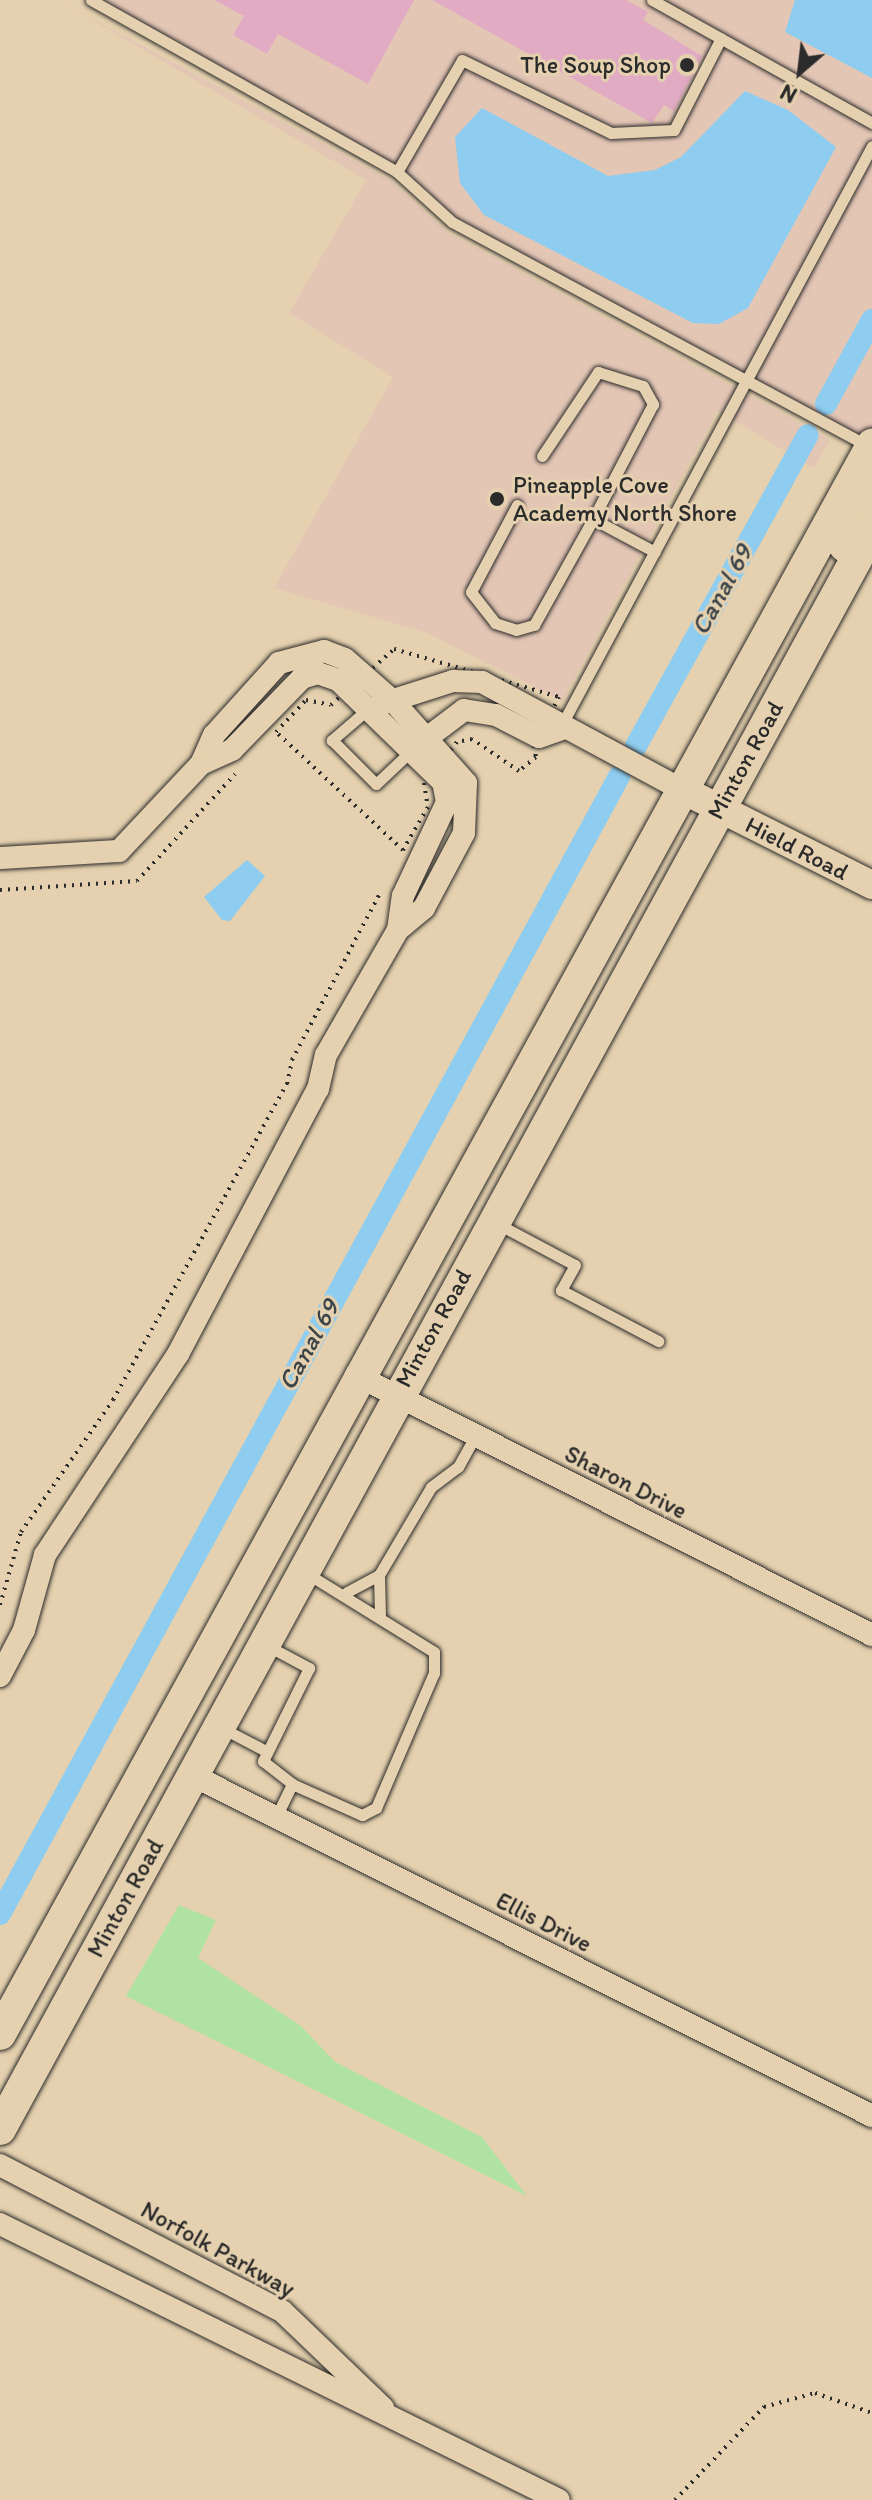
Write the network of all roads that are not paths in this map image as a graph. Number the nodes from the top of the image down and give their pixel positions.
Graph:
1 (91, 0) edge
2 (652, 0) edge
3 (721, 38) junction
4 (872, 123) edge
5 (872, 146) edge
6 (397, 172) junction
7 (745, 381) junction
8 (871, 446) edge
9 (542, 456) dead end
10 (517, 505) dead end
11 (593, 519) junction
12 (872, 530) edge
13 (655, 552) junction
14 (831, 604) junction
15 (393, 701) junction
16 (369, 708) junction
17 (233, 714) junction
18 (250, 730) junction
19 (559, 730) junction
20 (420, 744) junction
21 (201, 764) junction
22 (679, 788) junction
23 (718, 808) junction
24 (0, 858) edge
25 (405, 869) junction
26 (872, 885) edge
27 (435, 887) junction
28 (398, 930) junction
29 (492, 1221) junction
30 (658, 1341) dead end
31 (356, 1375) junction
32 (395, 1395) junction
33 (475, 1436) junction
34 (301, 1571) junction
35 (379, 1575) junction
36 (347, 1592) junction
37 (380, 1615) junction
38 (872, 1635) edge
39 (263, 1643) junction
40 (0, 1676) edge
41 (218, 1726) junction
42 (266, 1751) junction
43 (192, 1775) junction
44 (292, 1784) junction
45 (276, 1817) junction
46 (0, 2034) edge
47 (872, 2116) edge
48 (0, 2129) edge
49 (0, 2165) edge
50 (0, 2224) edge
51 (387, 2412) junction
52 (559, 2500) edge

1 - 6 lane
2 - 3 lane
3 - 4 lane
3 - 6 lane
5 - 7 lane
6 - 7 lane
7 - 8 lane
7 - 13 lane
8 - 14 main road
8 - 22 main road, Minton Road
9 - 11 lane
10 - 11 lane
11 - 13 lane
12 - 14 main road, Minton Road
13 - 19 lane
14 - 23 main road, Minton Road
15 - 16 street
15 - 17 street
15 - 19 street
15 - 20 street
16 - 18 street
16 - 20 street
16 - 20 lane
17 - 18 street
17 - 21 street
18 - 21 street
19 - 20 street
19 - 22 street
20 - 25 street
20 - 27 street
21 - 24 street
22 - 23 street, Hield Road
22 - 31 main road, Minton Road
23 - 26 street, Hield Road
23 - 29 main road, Minton Road
25 - 27 street
25 - 28 street
27 - 28 street
28 - 40 street
29 - 30 lane
29 - 32 main road, Minton Road
31 - 32 street, Sharon Drive
31 - 46 main road, Minton Road
32 - 33 street, Sharon Drive
32 - 34 main road, Minton Road
33 - 35 lane
33 - 38 street, Sharon Drive
34 - 36 lane
34 - 39 main road, Minton Road
35 - 36 lane
35 - 37 lane
36 - 37 lane
37 - 44 lane
39 - 41 main road, Minton Road
39 - 42 lane
41 - 42 lane
41 - 43 main road, Minton Road
42 - 44 lane
43 - 45 street, Ellis Drive
43 - 48 main road, Minton Road
44 - 45 lane
45 - 47 street, Ellis Drive
49 - 51 street, Norfolk Parkway
50 - 51 street, Norfolk Parkway
51 - 52 street, Norfolk Parkway

